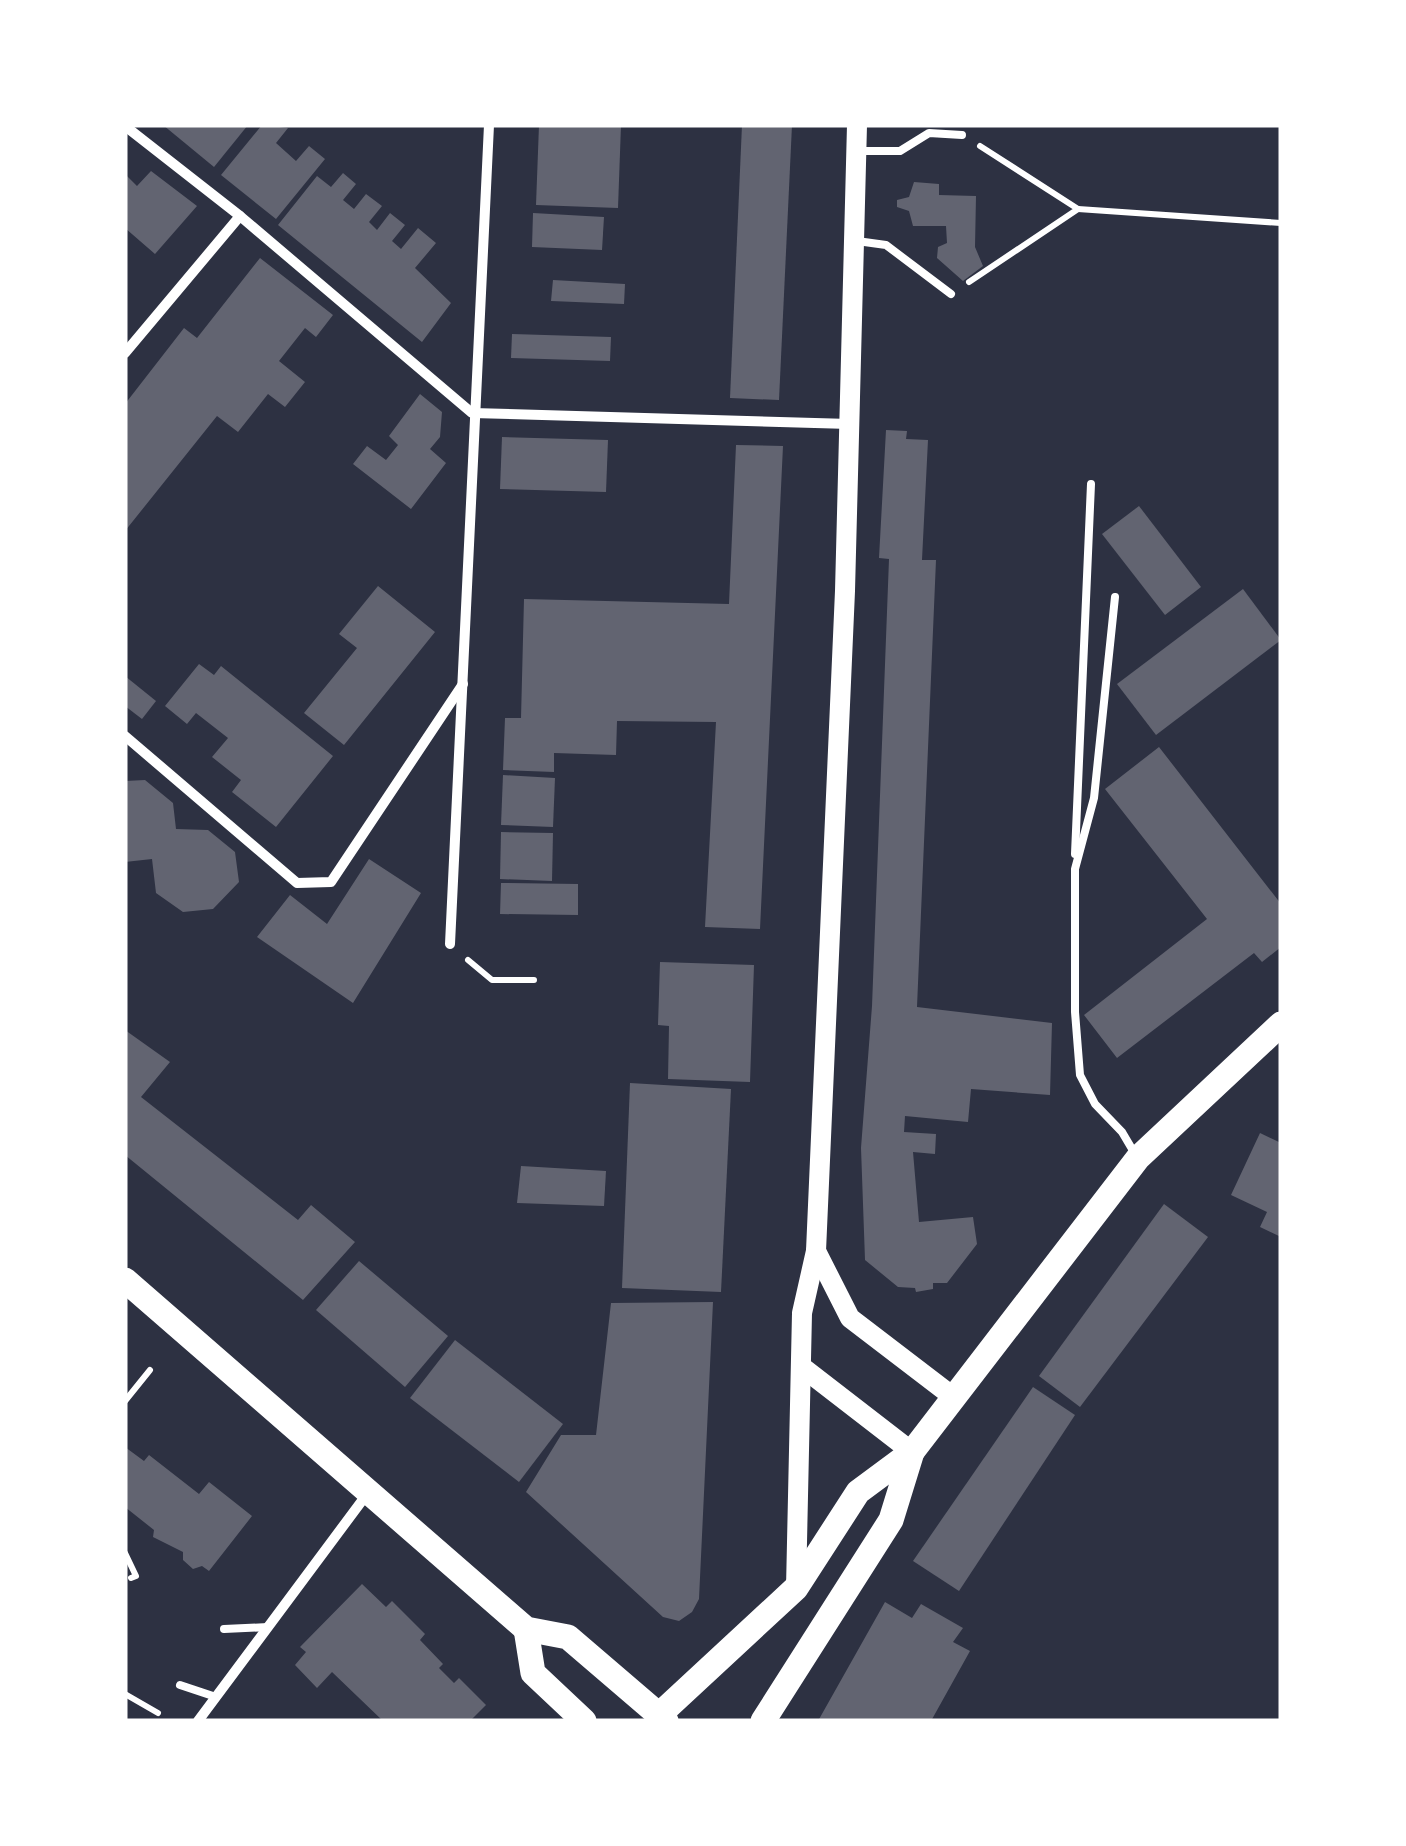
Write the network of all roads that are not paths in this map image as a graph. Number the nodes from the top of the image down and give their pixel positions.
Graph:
1 (489, 125) edge
2 (857, 125) edge
3 (125, 126) edge
4 (962, 134) road end
5 (858, 152) junction
6 (240, 216) junction
7 (857, 242) junction
8 (951, 294) road end
9 (125, 353) edge
10 (472, 412) junction
11 (851, 424) junction
12 (1091, 484) dead end
13 (1115, 597) dead end
14 (464, 683) junction
15 (125, 736) edge
16 (1075, 869) junction
17 (450, 944) road end
18 (1281, 1024) edge
19 (1138, 1158) junction
20 (816, 1251) junction
21 (125, 1280) edge
22 (802, 1367) junction
23 (952, 1396) junction
24 (912, 1452) junction
25 (371, 1490) junction
26 (796, 1588) junction
27 (268, 1627) junction
28 (224, 1628) dead end
29 (526, 1629) junction
30 (180, 1685) dead end
31 (216, 1697) junction
32 (662, 1719) edge
33 (198, 1721) edge
34 (584, 1721) edge
35 (763, 1721) edge

1 - 10 street
2 - 5 main road
3 - 6 street
4 - 5 lane
5 - 7 main road
6 - 9 street
6 - 10 street
7 - 8 lane
7 - 11 main road
10 - 11 street
10 - 14 street
11 - 20 main road
12 - 16 lane
13 - 16 lane
14 - 15 street
14 - 17 street
16 - 19 lane
18 - 19 main road
19 - 23 main road
20 - 22 main road
20 - 23 main road
21 - 25 main road
22 - 24 main road
22 - 26 main road
23 - 24 main road
24 - 26 main road
24 - 35 main road
25 - 27 street
25 - 29 main road
26 - 32 main road
27 - 28 lane
27 - 31 street
29 - 32 main road
29 - 34 main road
30 - 31 lane
31 - 33 street

